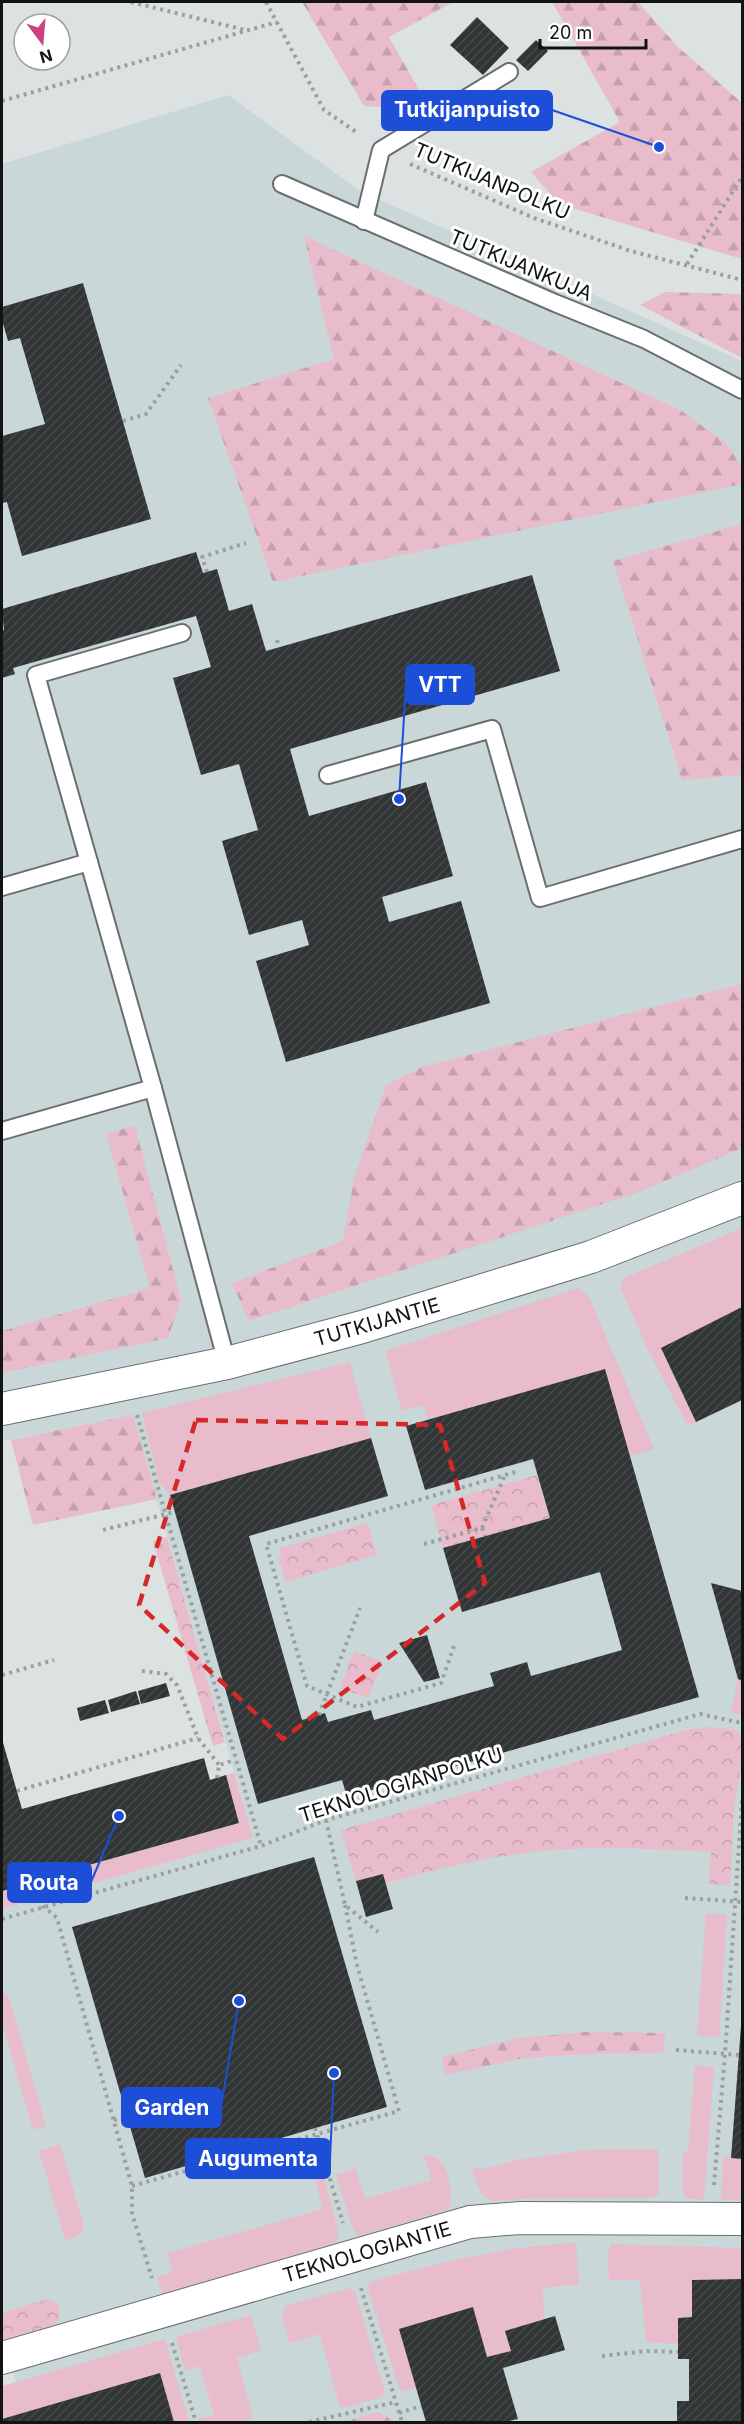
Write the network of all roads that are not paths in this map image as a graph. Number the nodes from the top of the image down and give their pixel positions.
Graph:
1 (509, 72) dead end
2 (282, 184) dead end
3 (364, 221) junction
4 (742, 390) edge
5 (182, 633) dead end
6 (328, 775) dead end
7 (742, 839) edge
8 (89, 862) junction
9 (2, 887) edge
10 (153, 1088) junction
11 (2, 1131) edge
12 (742, 1198) edge
13 (227, 1363) junction
14 (2, 1409) edge
15 (742, 2219) edge
16 (2, 2358) edge

1 - 3 lane
2 - 3 lane, TUTKIJANKUJA
3 - 4 lane, TUTKIJANKUJA
5 - 8 lane
6 - 7 lane
8 - 9 lane
8 - 10 lane
10 - 11 lane
10 - 13 lane
12 - 13 street, TUTKIJANTIE
13 - 14 street, TUTKIJANTIE
15 - 16 street, TEKNOLOGIANTIE

